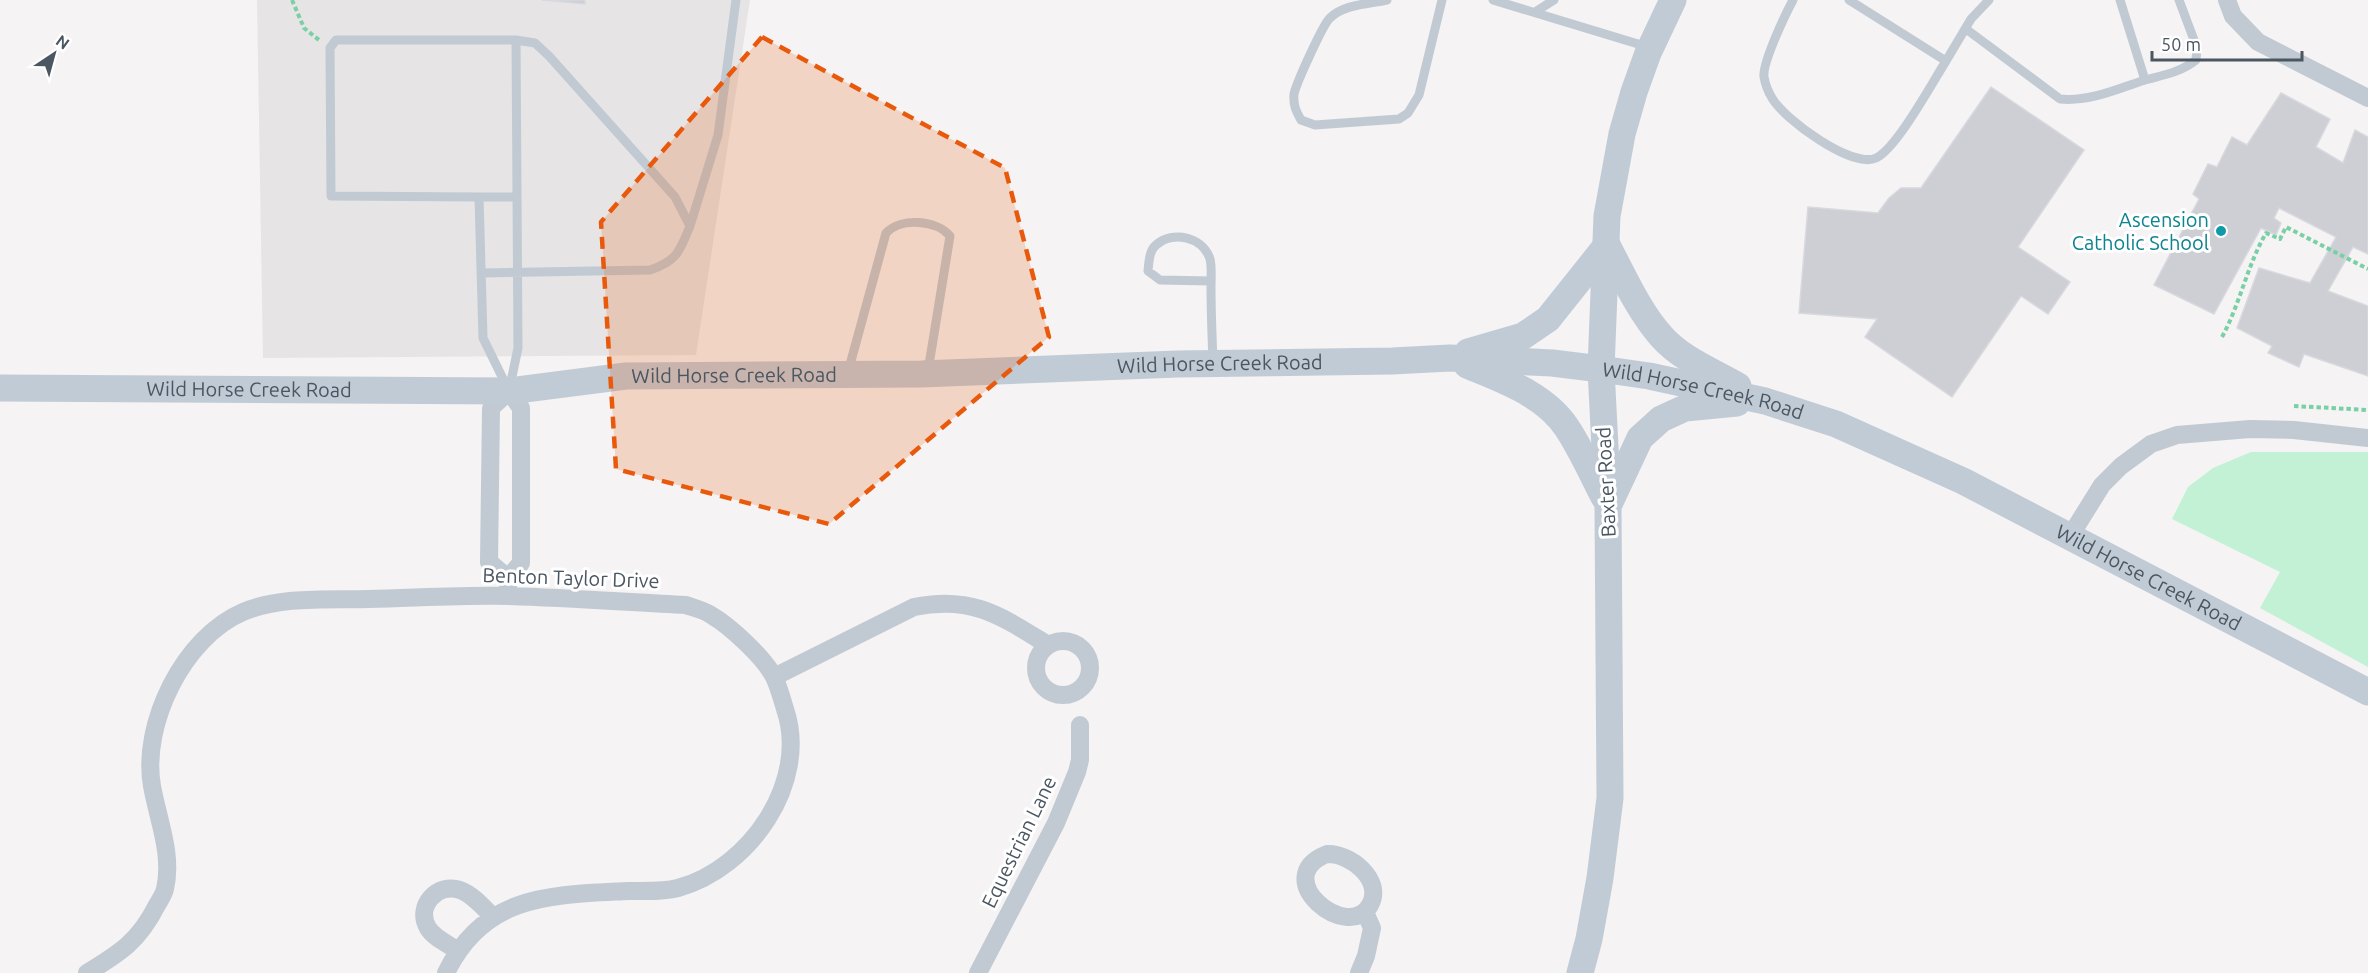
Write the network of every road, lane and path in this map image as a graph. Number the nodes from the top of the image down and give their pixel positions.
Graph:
1 (292, 0) edge
2 (735, 0) edge
3 (1387, 0) edge
4 (1442, 0) edge
5 (1493, 0) edge
6 (1554, 0) edge
7 (1673, 0) edge
8 (1793, 0) edge
9 (1849, 0) edge
10 (1989, 0) edge
11 (2120, 0) edge
12 (2179, 0) edge
13 (2227, 0) edge
14 (1535, 12) junction
15 (1966, 28) junction
16 (516, 40) junction
17 (1651, 47) junction
18 (330, 48) junction
19 (1946, 61) junction
20 (2145, 81) junction
21 (2368, 98) edge
22 (479, 196) junction
23 (515, 196) junction
24 (690, 226) junction
25 (1607, 245) junction
26 (2368, 269) edge
27 (517, 272) junction
28 (481, 273) junction
29 (1210, 281) junction
30 (2222, 337) dead end
31 (1450, 358) junction
32 (1213, 364) junction
33 (1601, 369) junction
34 (928, 374) junction
35 (847, 375) junction
36 (0, 388) edge
37 (509, 391) junction
38 (1765, 401) junction
39 (2294, 406) dead end
40 (2368, 410) edge
41 (2368, 438) edge
42 (1608, 506) junction
43 (2069, 538) junction
44 (508, 587) junction
45 (1048, 645) junction
46 (774, 677) junction
47 (2368, 692) edge
48 (1074, 694) junction
49 (1365, 912) dead end
50 (493, 917) junction
51 (457, 950) junction
52 (87, 973) edge
53 (446, 973) edge
54 (978, 973) edge
55 (1359, 973) edge
56 (1580, 973) edge

1 - 18 path
2 - 24 lane
3 - 4 lane
5 - 14 lane
6 - 14 lane
7 - 17 main road, Baxter Road
8 - 19 lane
9 - 19 lane
10 - 15 lane
11 - 20 lane
12 - 20 lane
13 - 21 street
14 - 17 lane
15 - 19 lane
15 - 20 lane
16 - 18 lane
16 - 23 lane
16 - 24 lane
17 - 25 main road, Baxter Road
18 - 22 lane
22 - 23 lane
22 - 28 lane
23 - 27 lane
24 - 27 lane
25 - 31 main road
25 - 33 main road, Baxter Road
25 - 38 main road
26 - 30 path
27 - 28 lane
27 - 37 lane
28 - 37 lane
29 - 29 lane
29 - 32 lane
31 - 32 main road, Wild Horse Creek Road
31 - 33 main road, Wild Horse Creek Road
31 - 42 main road
32 - 34 main road, Wild Horse Creek Road
33 - 38 main road, Wild Horse Creek Road
33 - 42 main road, Baxter Road
34 - 35 main road, Wild Horse Creek Road
34 - 35 lane
35 - 37 main road, Wild Horse Creek Road
36 - 37 main road, Wild Horse Creek Road
37 - 44 street
37 - 44 street
38 - 42 main road
38 - 43 main road, Wild Horse Creek Road
39 - 40 path
41 - 43 street
42 - 56 main road, Baxter Road
43 - 47 main road, Wild Horse Creek Road
44 - 46 street, Benton Taylor Drive
44 - 52 street, Benton Taylor Drive
45 - 46 street
45 - 48 street
45 - 48 street
46 - 50 street, Benton Taylor Drive
48 - 54 street, Equestrian Lane
49 - 55 street
50 - 51 street, Benton Taylor Drive
50 - 51 street
51 - 53 street, Benton Taylor Drive

